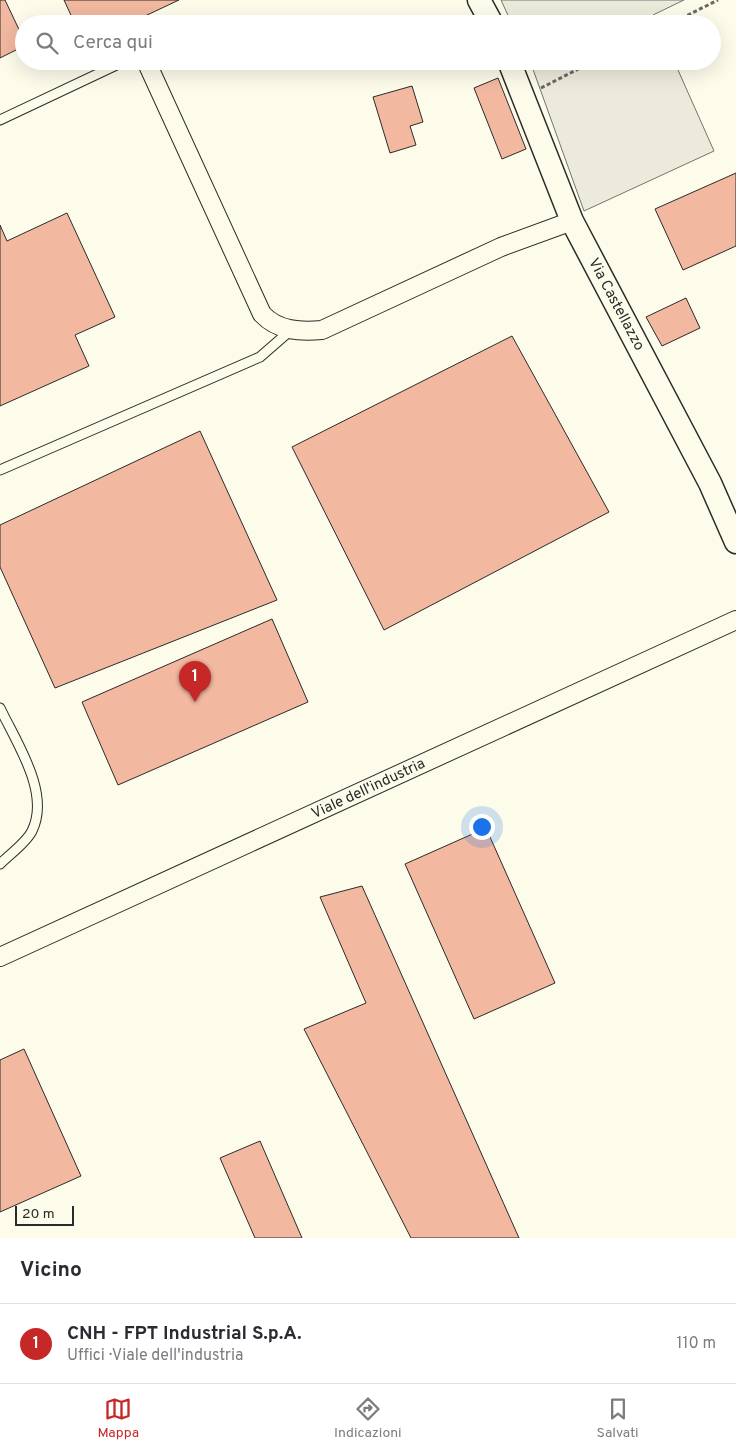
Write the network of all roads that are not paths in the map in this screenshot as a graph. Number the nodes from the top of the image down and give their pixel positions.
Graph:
1 (479, 0) edge
2 (487, 15) edge
3 (106, 70) edge
4 (150, 70) edge
5 (513, 70) edge
6 (0, 120) edge
7 (572, 221) junction
8 (292, 329) junction
9 (0, 470) edge
10 (736, 542) edge
11 (736, 620) edge
12 (0, 708) edge
13 (0, 864) edge
14 (0, 956) edge

1 - 2 street
3 - 6 lane
4 - 8 street
5 - 7 street, Via Castellazzo
7 - 8 street
7 - 10 street, Via Castellazzo
8 - 9 lane
11 - 14 street, Viale dell'industria
12 - 13 lane

